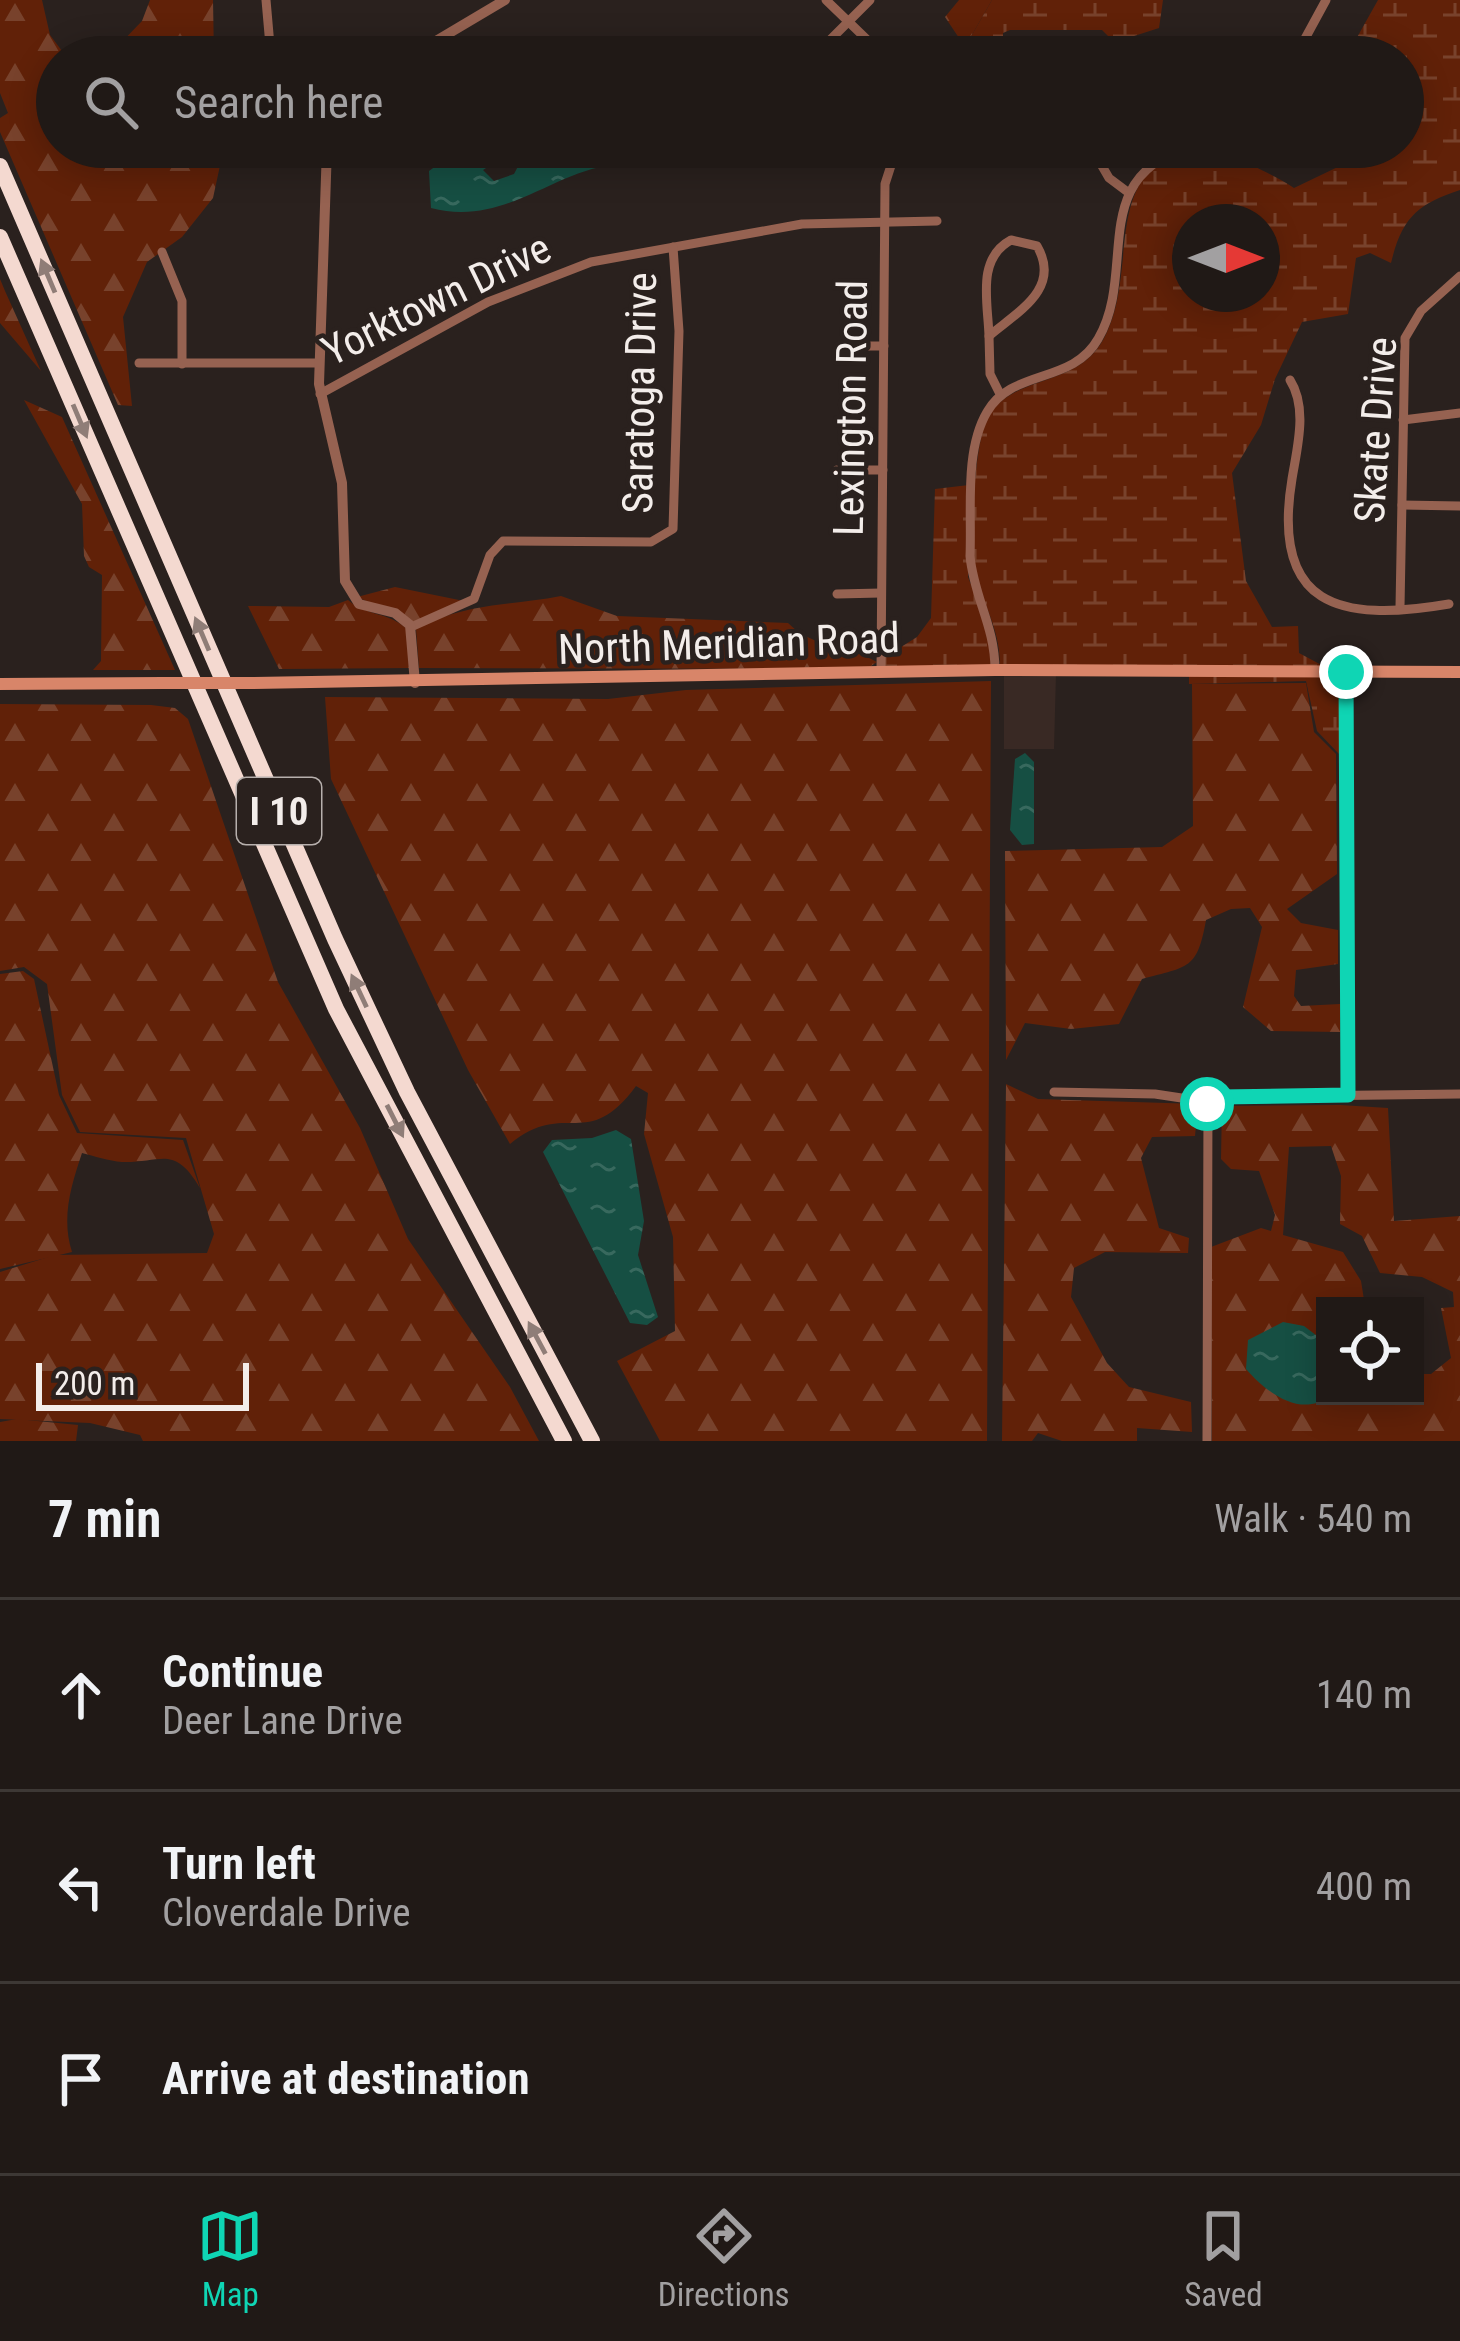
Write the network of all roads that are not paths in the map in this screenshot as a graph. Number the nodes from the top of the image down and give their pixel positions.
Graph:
1 (266, 0) edge
2 (505, 0) edge
3 (826, 0) edge
4 (870, 0) edge
5 (1326, 0) edge
6 (848, 21) junction
7 (269, 36) edge
8 (444, 36) edge
9 (833, 36) edge
10 (863, 36) edge
11 (1306, 36) edge
12 (0, 166) edge
13 (326, 168) edge
14 (888, 168) edge
15 (1103, 168) edge
16 (1148, 168) edge
17 (1129, 193) junction
18 (885, 220) junction
19 (937, 221) dead end
20 (0, 237) edge
21 (673, 247) junction
22 (162, 252) dead end
23 (1460, 276) edge
24 (988, 336) junction
25 (842, 346) dead end
26 (884, 346) junction
27 (139, 363) dead end
28 (319, 363) junction
29 (182, 364) junction
30 (1291, 380) dead end
31 (320, 394) junction
32 (1000, 394) junction
33 (1460, 412) edge
34 (1403, 420) junction
35 (837, 470) dead end
36 (883, 470) junction
37 (1402, 505) junction
38 (1460, 506) edge
39 (881, 593) junction
40 (837, 594) dead end
41 (1449, 604) dead end
42 (1400, 607) junction
43 (411, 627) junction
44 (995, 670) junction
45 (881, 671) junction
46 (1346, 672) junction
47 (1460, 672) edge
48 (415, 683) junction
49 (0, 684) edge
50 (1054, 1092) dead end
51 (1460, 1094) edge
52 (1348, 1095) junction
53 (1208, 1102) junction
54 (564, 1441) edge
55 (592, 1441) edge
56 (1207, 1441) edge

1 - 7 street
2 - 8 street
3 - 6 street
4 - 6 street
5 - 11 street
6 - 9 street
6 - 10 street
55 -> 12 highway, I 10
13 - 28 street
14 - 18 street, Lexington Road
15 - 17 street
16 - 17 street
17 - 32 street
18 - 19 street, Yorktown Drive
18 - 21 street, Yorktown Drive
18 - 26 street, Lexington Road
20 -> 54 highway, I 10
21 - 31 street, Yorktown Drive
21 - 43 street, Saratoga Drive
22 - 29 street
23 - 34 street, Skate Drive
24 - 24 street
24 - 32 street
25 - 26 street
26 - 36 street, Lexington Road
27 - 29 street
28 - 29 street
28 - 31 street
30 - 42 street
31 - 43 street
32 - 44 street
33 - 34 street
34 - 37 street, Skate Drive
35 - 36 street
36 - 39 street, Lexington Road
37 - 38 street
37 - 42 street, Skate Drive
39 - 40 street
39 - 45 street, Lexington Road
41 - 42 street
43 - 48 street
44 - 45 main road, North Meridian Road
44 - 46 main road, North Meridian Road
45 - 48 main road, North Meridian Road
46 - 47 main road, North Meridian Road
46 - 52 street
48 - 49 main road, North Meridian Road, bridge
50 - 53 street
51 - 52 street
52 - 53 street
53 - 56 street

